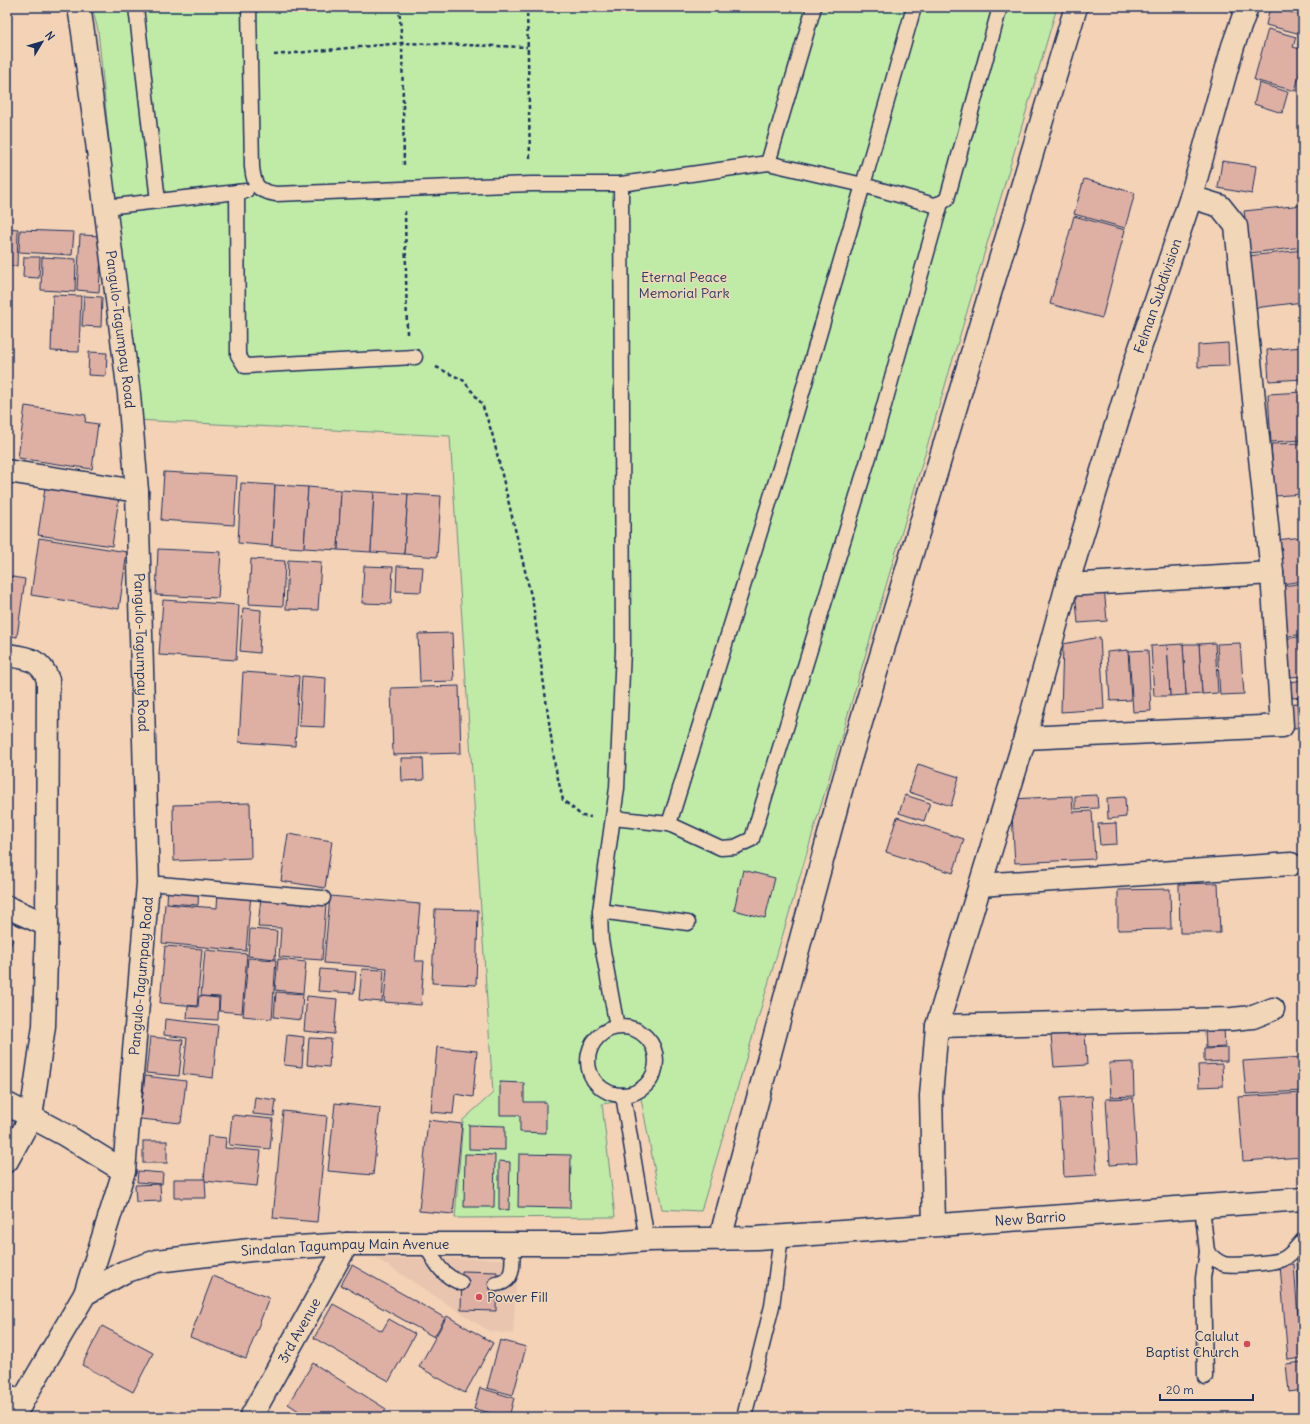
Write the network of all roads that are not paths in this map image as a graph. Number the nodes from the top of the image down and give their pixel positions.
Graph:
1 (78, 7) edge
2 (136, 7) edge
3 (249, 7) edge
4 (814, 7) edge
5 (914, 7) edge
6 (1000, 7) edge
7 (1076, 7) edge
8 (1247, 7) edge
9 (768, 163) junction
10 (621, 184) junction
11 (863, 185) junction
12 (258, 189) junction
13 (237, 192) junction
14 (1191, 197) junction
15 (158, 201) junction
16 (941, 203) junction
17 (106, 207) junction
18 (414, 357) road end
19 (7, 471) edge
20 (137, 491) junction
21 (1272, 573) junction
22 (1067, 585) junction
23 (7, 655) edge
24 (1025, 738) junction
25 (613, 818) junction
26 (669, 824) junction
27 (1291, 864) dead end
28 (148, 883) junction
29 (980, 885) junction
30 (323, 898) dead end
31 (7, 907) edge
32 (600, 911) junction
33 (688, 923) dead end
34 (47, 925) junction
35 (1273, 1009) dead end
36 (937, 1026) junction
37 (617, 1027) junction
38 (623, 1095) junction
39 (7, 1104) edge
40 (32, 1117) junction
41 (7, 1161) edge
42 (124, 1171) junction
43 (1303, 1199) edge
44 (1202, 1206) junction
45 (934, 1224) junction
46 (781, 1236) junction
47 (757, 1238) joint
48 (720, 1239) junction
49 (647, 1240) junction
50 (1303, 1240) edge
51 (512, 1243) junction
52 (348, 1244) junction
53 (425, 1244) junction
54 (1207, 1252) junction
55 (462, 1283) dead end
56 (496, 1284) dead end
57 (85, 1294) junction
58 (1205, 1377) dead end
59 (13, 1405) edge
60 (251, 1417) edge
61 (744, 1417) edge

1 - 17 street, Pangulo-Tagumpay Road
2 - 15 lane
3 - 12 lane
4 - 9 lane
5 - 11 lane
6 - 16 lane
7 - 48 street
8 - 14 street, Felman Subdivision
9 - 10 lane
9 - 11 lane
10 - 12 lane
10 - 25 lane
11 - 16 lane
11 - 26 lane
12 - 13 lane
13 - 15 lane
13 - 18 lane
14 - 21 street
14 - 22 street, Felman Subdivision
15 - 17 lane
16 - 26 lane
17 - 20 street, Pangulo-Tagumpay Road
19 - 20 street
20 - 28 street, Pangulo-Tagumpay Road
21 - 22 street
21 - 24 street
22 - 24 street, Felman Subdivision
23 - 34 street
24 - 29 street, Felman Subdivision
25 - 26 lane
25 - 32 lane
27 - 29 street
28 - 30 lane
28 - 42 street, Pangulo-Tagumpay Road
29 - 36 street, Felman Subdivision
31 - 34 street
32 - 33 lane
32 - 37 lane
34 - 40 street
35 - 36 street
36 - 45 street, Felman Subdivision
37 - 38 lane
37 - 38 lane
38 - 49 lane
39 - 40 street
40 - 41 street
40 - 42 street
42 - 57 street, Pangulo-Tagumpay Road
43 - 44 street, New Barrio
44 - 45 street, New Barrio
44 - 54 lane
45 - 46 street, New Barrio
46 - 47 street, New Barrio
46 - 61 lane
47 - 48 street, Sindalan Tagumpay Main Avenue
48 - 49 street, Sindalan Tagumpay Main Avenue
49 - 51 street, Sindalan Tagumpay Main Avenue
50 - 54 lane
51 - 53 street, Sindalan Tagumpay Main Avenue
51 - 56 lane
52 - 53 street, Sindalan Tagumpay Main Avenue
52 - 57 street, Sindalan Tagumpay Main Avenue
52 - 60 street, 3rd Avenue
53 - 55 lane
54 - 58 lane
57 - 59 street

